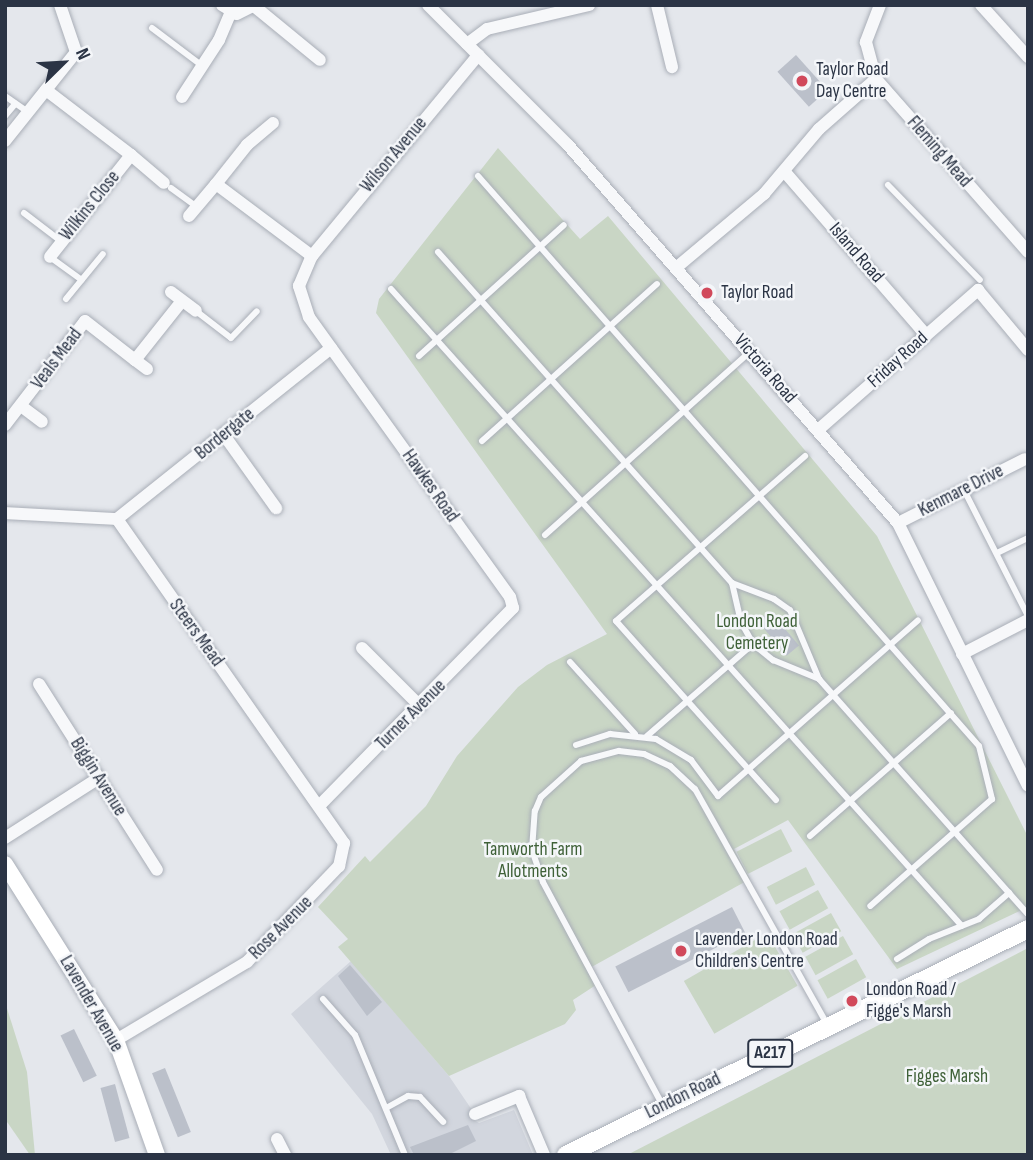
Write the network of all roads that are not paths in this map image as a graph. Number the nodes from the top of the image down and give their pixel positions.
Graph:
1 (60, 5) edge
2 (428, 5) edge
3 (589, 5) edge
4 (657, 5) edge
5 (880, 5) edge
6 (981, 5) edge
7 (254, 6) edge
8 (226, 8) edge
9 (152, 28) dead end
10 (467, 44) junction
11 (478, 55) junction
12 (1028, 57) edge
13 (320, 60) dead end
14 (200, 64) junction
15 (672, 68) dead end
16 (876, 79) junction
17 (46, 90) junction
18 (5, 96) edge
19 (182, 97) dead end
20 (15, 104) junction
21 (28, 112) junction
22 (5, 116) edge
23 (272, 123) dead end
24 (5, 141) edge
25 (131, 155) junction
26 (784, 171) junction
27 (478, 176) dead end
28 (216, 184) junction
29 (888, 185) dead end
30 (168, 186) joint
31 (193, 212) joint
32 (24, 214) dead end
33 (564, 226) dead end
34 (62, 242) junction
35 (540, 248) junction
36 (438, 252) dead end
37 (1028, 253) edge
38 (103, 254) dead end
39 (312, 256) junction
40 (50, 257) joint
41 (677, 267) junction
42 (82, 279) junction
43 (657, 284) dead end
44 (979, 285) junction
45 (391, 289) dead end
46 (171, 292) dead end
47 (66, 299) dead end
48 (481, 300) junction
49 (182, 301) junction
50 (196, 311) joint
51 (257, 311) dead end
52 (610, 327) junction
53 (926, 335) junction
54 (438, 339) junction
55 (331, 348) junction
56 (1028, 350) edge
57 (750, 351) junction
58 (419, 356) dead end
59 (135, 360) junction
60 (148, 369) dead end
61 (552, 379) junction
62 (21, 406) junction
63 (683, 411) junction
64 (508, 418) junction
65 (42, 422) dead end
66 (5, 425) edge
67 (818, 430) junction
68 (224, 435) junction
69 (482, 441) dead end
70 (805, 456) dead end
71 (1025, 460) dead end
72 (626, 461) junction
73 (964, 490) junction
74 (758, 497) junction
75 (582, 501) junction
76 (276, 508) dead end
77 (5, 513) edge
78 (117, 519) junction
79 (898, 523) junction
80 (545, 535) dead end
81 (1028, 538) edge
82 (701, 548) junction
83 (997, 553) junction
84 (732, 583) junction
85 (659, 584) junction
86 (1028, 618) edge
87 (918, 620) dead end
88 (501, 625) joint
89 (890, 644) junction
90 (753, 645) junction
91 (362, 648) dead end
92 (962, 654) junction
93 (570, 662) dead end
94 (730, 664) junction
95 (819, 679) junction
96 (39, 684) dead end
97 (833, 695) junction
98 (687, 701) junction
99 (420, 706) junction
100 (951, 713) junction
101 (790, 732) junction
102 (635, 734) junction
103 (647, 736) junction
104 (576, 745) dead end
105 (894, 764) junction
106 (748, 769) junction
107 (99, 778) junction
108 (1028, 786) edge
109 (776, 800) dead end
110 (851, 800) junction
111 (320, 805) junction
112 (954, 831) junction
113 (810, 836) dead end
114 (341, 837) joint
115 (5, 838) edge
116 (5, 864) edge
117 (912, 868) junction
118 (157, 870) dead end
119 (1009, 893) junction
120 (870, 906) dead end
121 (1028, 914) edge
122 (962, 926) junction
123 (1028, 929) edge
124 (897, 959) dead end
125 (323, 999) dead end
126 (828, 1025) junction
127 (116, 1040) junction
128 (663, 1106) junction
129 (388, 1107) junction
130 (475, 1114) dead end
131 (443, 1122) dead end
132 (277, 1139) dead end
133 (157, 1155) edge
134 (285, 1155) edge
135 (405, 1155) edge
136 (544, 1155) edge
137 (566, 1155) edge

1 - 17 street
2 - 10 street, Victoria Road
3 - 10 street
4 - 15 street
5 - 16 street, Fleming Mead
6 - 12 street
7 - 8 street
7 - 13 street
8 - 14 street
9 - 14 lane
10 - 11 street, Victoria Road
11 - 39 street, Wilson Avenue
11 - 41 street, Victoria Road
14 - 19 street
16 - 26 street
16 - 37 street, Fleming Mead
17 - 21 street
17 - 25 street, Wilkins Close
18 - 20 lane
20 - 21 lane
20 - 22 lane
21 - 24 street
23 - 28 street
25 - 30 street, Wilkins Close
25 - 34 street, Wilkins Close
26 - 41 street
26 - 53 street, Island Road
27 - 35 lane
28 - 31 street
28 - 39 street
29 - 44 lane
30 - 31 lane
32 - 34 lane
33 - 35 lane
34 - 40 street, Wilkins Close
35 - 48 lane
35 - 52 lane
36 - 48 lane
38 - 42 lane
39 - 55 street, Wilson Avenue
40 - 42 lane
41 - 57 street, Victoria Road
42 - 47 lane
43 - 52 lane
44 - 53 street, Friday Road
44 - 56 street
45 - 54 lane
46 - 49 street
48 - 54 lane
48 - 61 lane
49 - 50 street
49 - 59 street
50 - 51 lane
52 - 61 lane
52 - 63 lane
53 - 67 street, Friday Road
54 - 58 lane
54 - 64 lane
55 - 68 street, Bordergate
55 - 88 street, Hawkes Road
57 - 63 lane
57 - 67 street, Victoria Road
59 - 60 street, Veals Mead
59 - 62 street, Veals Mead
61 - 64 lane
61 - 72 lane
62 - 65 street, Veals Mead
62 - 66 street, Veals Mead
63 - 72 lane
63 - 74 lane
64 - 69 lane
64 - 75 lane
67 - 79 street, Victoria Road
68 - 76 street
68 - 78 street, Bordergate
70 - 74 lane
71 - 73 street, Kenmare Drive
72 - 75 lane
72 - 82 lane
73 - 79 street, Kenmare Drive
73 - 83 lane
74 - 82 lane
74 - 89 lane
75 - 80 lane
75 - 85 lane
77 - 78 street
78 - 111 street, Steers Mead
79 - 92 street, Victoria Road
81 - 83 lane
82 - 84 lane
82 - 85 lane
83 - 86 lane
84 - 90 lane
84 - 95 lane
85 - 94 lane
85 - 98 lane
86 - 92 street
87 - 89 lane
88 - 99 street, Turner Avenue
89 - 97 lane
89 - 100 lane
90 - 94 lane
90 - 95 lane
91 - 99 street
92 - 108 street, Victoria Road
93 - 102 lane
94 - 98 lane
94 - 101 lane
95 - 97 lane
96 - 107 street, Biggin Avenue
97 - 101 lane
97 - 105 lane
98 - 103 lane
98 - 106 lane
99 - 111 street, Turner Avenue
100 - 105 lane
100 - 112 lane
101 - 106 lane
101 - 110 lane
102 - 103 lane
102 - 104 lane
103 - 106 lane
105 - 110 lane
105 - 112 lane
106 - 109 lane
107 - 115 street
107 - 118 street, Biggin Avenue
110 - 113 lane
110 - 117 lane
111 - 114 street, Steers Mead
112 - 117 lane
112 - 119 lane
114 - 127 street, Rose Avenue
116 - 127 street, Lavender Avenue
117 - 120 lane
117 - 122 lane
119 - 121 lane
119 - 122 lane
122 - 124 lane
123 - 126 main road, London Road / A217
125 - 129 lane
126 - 128 main road, London Road / A217
126 - 128 lane
127 - 133 street, Lavender Avenue
128 - 137 main road, London Road / A217
129 - 131 lane
129 - 135 lane
130 - 136 street
132 - 134 street

